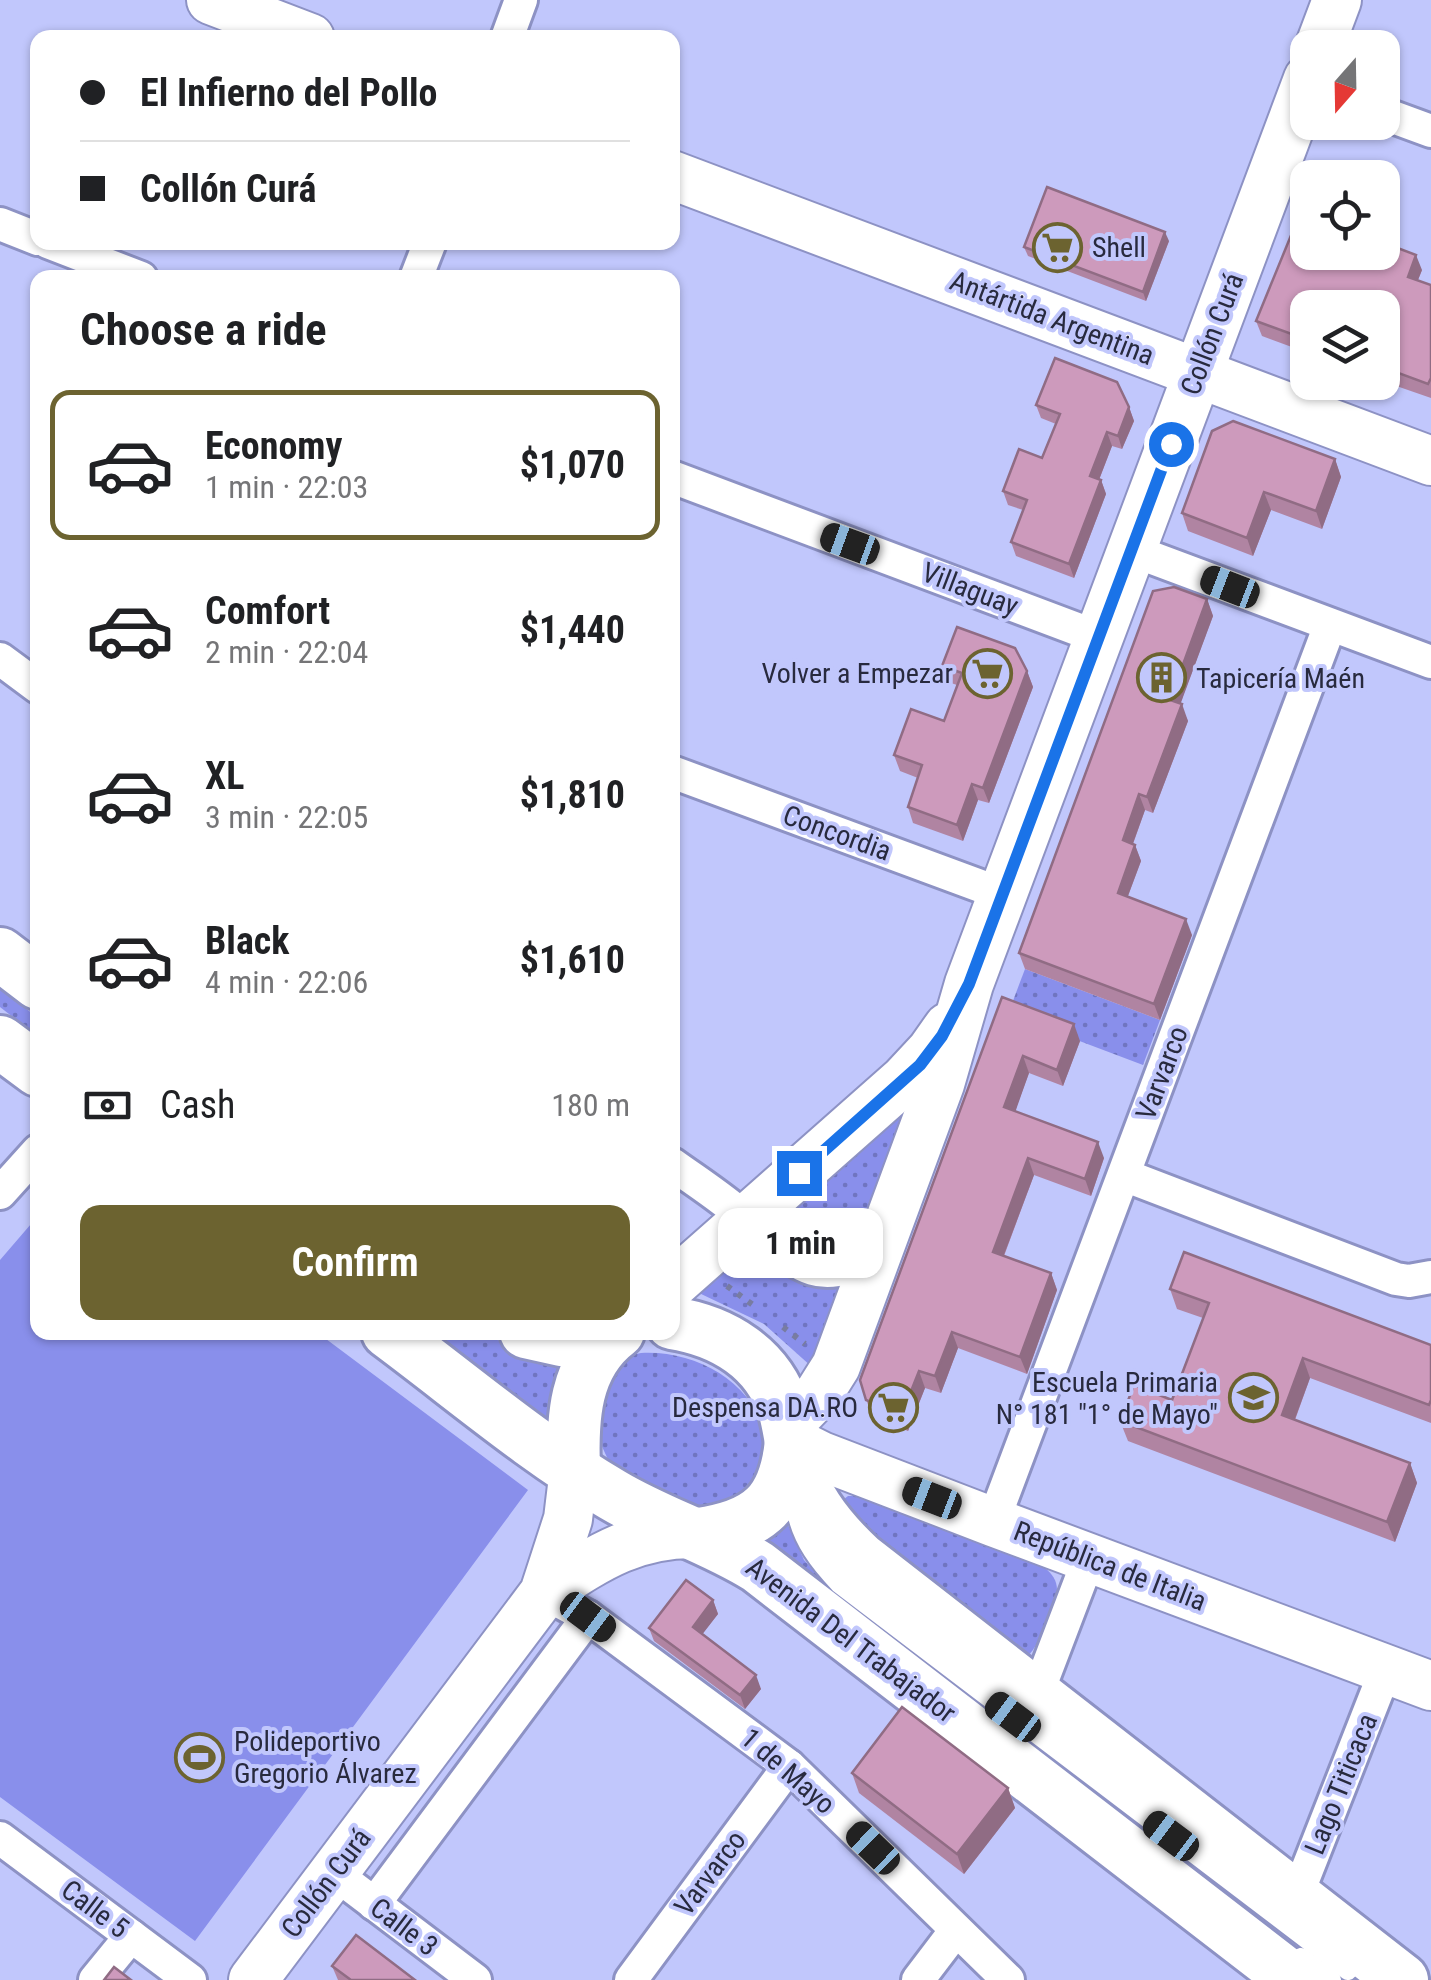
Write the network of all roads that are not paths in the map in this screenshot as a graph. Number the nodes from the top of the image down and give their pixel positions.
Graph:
1 (210, 0) edge
2 (520, 0) edge
3 (1337, 0) edge
4 (289, 30) edge
5 (509, 30) edge
6 (1326, 30) edge
7 (1400, 120) edge
8 (1290, 127) edge
9 (1431, 131) edge
10 (680, 178) edge
11 (0, 224) edge
12 (30, 235) edge
13 (69, 250) edge
14 (120, 270) edge
15 (1197, 373) junction
16 (1431, 461) edge
17 (680, 481) edge
18 (1131, 550) junction
19 (1330, 624) junction
20 (1098, 638) junction
21 (0, 659) edge
22 (1431, 662) edge
23 (30, 681) edge
24 (680, 775) edge
25 (1002, 894) junction
26 (0, 954) edge
27 (30, 976) edge
28 (969, 984) junction
29 (0, 1042) edge
30 (30, 1064) edge
31 (30, 1160) edge
32 (680, 1170) edge
33 (1124, 1175) junction
34 (0, 1193) edge
35 (746, 1219) junction
36 (879, 1247) junction
37 (1431, 1277) edge
38 (680, 1278) edge
39 (680, 1325) edge
40 (399, 1340) edge
41 (610, 1340) edge
42 (492, 1388) dead end
43 (530, 1437) junction
44 (792, 1446) junction
45 (574, 1469) junction
46 (993, 1522) junction
47 (699, 1534) junction
48 (1090, 1558) junction
49 (758, 1567) junction
50 (544, 1593) junction
51 (588, 1617) junction
52 (1386, 1670) junction
53 (1431, 1686) edge
54 (1044, 1714) junction
55 (790, 1766) junction
56 (0, 1838) edge
57 (334, 1874) junction
58 (1296, 1898) junction
59 (374, 1904) junction
60 (956, 1930) junction
61 (131, 1936) junction
62 (94, 1980) edge
63 (190, 1980) edge
64 (253, 1980) edge
65 (475, 1980) edge
66 (631, 1980) edge
67 (918, 1980) edge
68 (1008, 1980) edge
69 (1294, 1980) edge
70 (1306, 1980) edge
71 (1319, 1980) edge
72 (1332, 1980) edge
73 (1360, 1980) edge
74 (1402, 1980) edge

1 - 4 main road
2 - 5 street
3 - 6 main road, Collón Curá
7 - 9 street
8 - 15 main road, Collón Curá
10 - 15 main road, Antártida Argentina
11 - 12 street
13 - 14 street
15 - 16 main road, Antártida Argentina
15 - 18 main road, Collón Curá
17 - 20 street, Villaguay
18 - 19 street
18 - 20 main road, Collón Curá
19 - 22 street
19 - 33 street, Varvarco
20 - 25 main road, Collón Curá
21 - 23 street
24 - 25 street, Concordia
25 - 28 main road, Collón Curá
26 - 27 main road
28 - 35 main road, Collón Curá
28 - 36 main road, Collón Curá
29 - 30 main road
31 - 34 street
32 - 35 street
33 - 37 street
33 - 46 street, Varvarco
35 - 36 street
35 - 38 main road, Collón Curá
36 - 44 main road, Collón Curá
39 - 44 main road
40 - 43 main road, Avenida Del Trabajador
41 - 45 main road, Collón Curá
42 - 43 lane
43 - 45 main road, Avenida Del Trabajador
44 - 46 main road, República de Italia
44 - 47 main road, Collón Curá
44 - 54 main road
44 - 73 lane
45 - 47 main road, Avenida Del Trabajador
45 - 50 main road, Collón Curá
46 - 48 main road, República de Italia
47 - 49 main road, Avenida Del Trabajador
47 - 50 main road, Collón Curá
48 - 52 main road, República de Italia
48 - 54 street
49 - 69 main road, Avenida Del Trabajador
49 - 72 lane
50 - 51 street, 1 de Mayo
50 - 57 main road, Collón Curá
51 - 55 street, 1 de Mayo
51 - 59 street, Collón Curá
52 - 53 main road, República de Italia
52 - 58 street, Lago Titicaca
54 - 54 street
54 - 58 main road
55 - 60 street, 1 de Mayo
55 - 66 street, Varvarco
56 - 61 street, Calle 5
57 - 59 street, Calle 3
57 - 64 main road, Collón Curá
58 - 74 main road
59 - 65 street, Calle 3
60 - 67 street
60 - 68 street, 1 de Mayo
61 - 62 street
61 - 63 street, Calle 5
70 - 71 street

